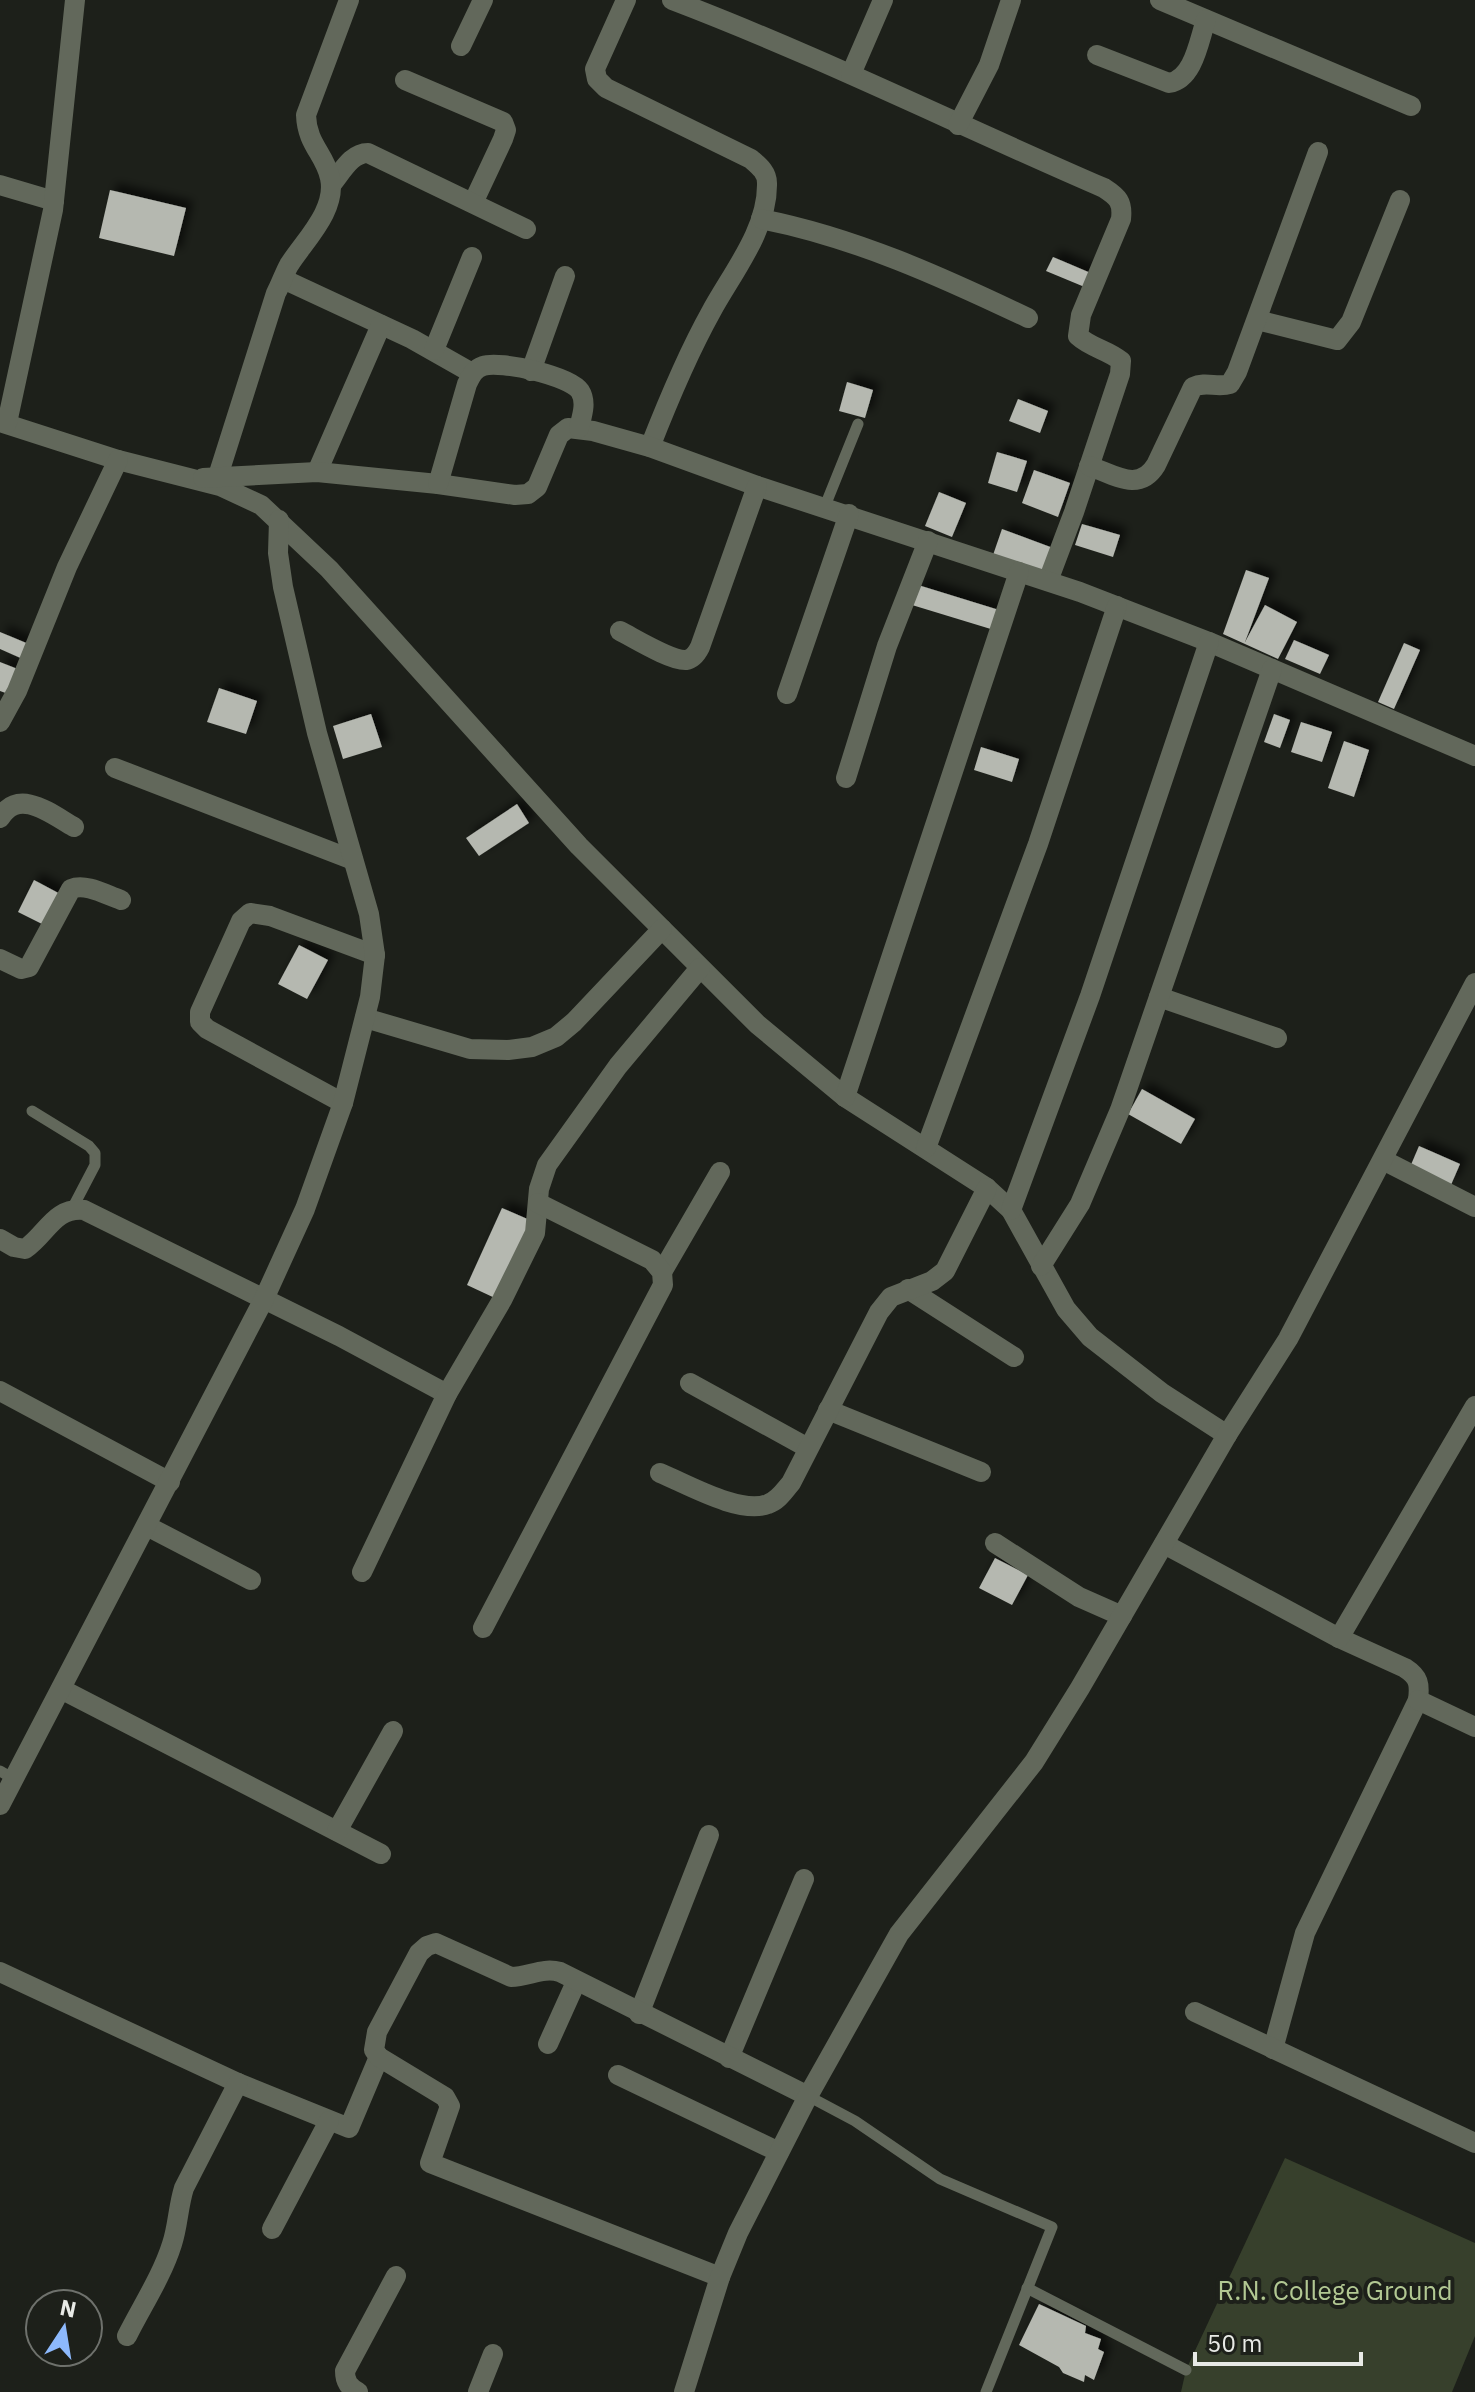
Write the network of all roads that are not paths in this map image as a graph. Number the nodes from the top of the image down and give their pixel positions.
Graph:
1 (75, 0) edge
2 (349, 0) edge
3 (483, 0) edge
4 (626, 0) edge
5 (672, 0) edge
6 (883, 0) edge
7 (1011, 0) edge
8 (1160, 0) edge
9 (1206, 20) junction
10 (461, 46) dead end
11 (1097, 55) dead end
12 (851, 74) junction
13 (405, 80) dead end
14 (1411, 106) dead end
15 (958, 125) junction
16 (1318, 152) dead end
17 (0, 185) edge
18 (331, 185) junction
19 (1400, 200) dead end
20 (54, 201) junction
21 (473, 203) junction
22 (761, 219) junction
23 (526, 229) dead end
24 (472, 257) dead end
25 (565, 276) dead end
26 (283, 279) junction
27 (1028, 318) dead end
28 (1257, 320) junction
29 (381, 325) junction
30 (434, 350) junction
31 (531, 371) junction
32 (472, 373) junction
33 (4, 422) edge
34 (858, 424) dead end
35 (579, 428) junction
36 (650, 447) junction
37 (118, 460) junction
38 (1089, 466) junction
39 (317, 472) junction
40 (218, 476) junction
41 (191, 479) junction
42 (438, 484) junction
43 (757, 486) junction
44 (825, 506) junction
45 (849, 514) junction
46 (279, 520) junction
47 (928, 541) junction
48 (1019, 572) junction
49 (1048, 581) junction
50 (1117, 606) junction
51 (620, 631) dead end
52 (1209, 642) junction
53 (1272, 669) junction
54 (787, 694) dead end
55 (0, 722) edge
56 (1475, 756) edge
57 (115, 768) dead end
58 (846, 778) dead end
59 (0, 818) edge
60 (74, 827) dead end
61 (353, 860) junction
62 (121, 900) dead end
63 (662, 929) junction
64 (375, 955) junction
65 (0, 959) edge
66 (700, 968) junction
67 (1475, 983) edge
68 (1159, 997) junction
69 (365, 1018) junction
70 (1277, 1038) dead end
71 (845, 1097) junction
72 (343, 1103) junction
73 (32, 1111) dead end
74 (926, 1148) junction
75 (1383, 1160) junction
76 (720, 1172) dead end
77 (987, 1188) junction
78 (538, 1203) junction
79 (1475, 1207) edge
80 (72, 1209) junction
81 (1011, 1210) junction
82 (0, 1239) edge
83 (1041, 1266) junction
84 (662, 1272) junction
85 (908, 1289) junction
86 (264, 1299) junction
87 (1014, 1357) dead end
88 (690, 1383) dead end
89 (0, 1391) edge
90 (447, 1394) junction
91 (1475, 1406) edge
92 (828, 1410) junction
93 (1227, 1435) junction
94 (808, 1448) junction
95 (981, 1472) dead end
96 (660, 1473) dead end
97 (170, 1482) junction
98 (147, 1526) junction
99 (995, 1543) dead end
100 (1164, 1544) junction
101 (362, 1572) dead end
102 (251, 1580) dead end
103 (1122, 1616) junction
104 (483, 1628) dead end
105 (1339, 1638) junction
106 (61, 1689) junction
107 (1418, 1700) junction
108 (1475, 1727) edge
109 (393, 1731) dead end
110 (7, 1775) edge
111 (0, 1805) edge
112 (337, 1831) junction
113 (709, 1835) dead end
114 (381, 1854) dead end
115 (804, 1879) dead end
116 (0, 1972) edge
117 (576, 1982) junction
118 (1195, 2012) dead end
119 (639, 2014) junction
120 (548, 2044) dead end
121 (1273, 2049) junction
122 (379, 2057) junction
123 (729, 2058) junction
124 (618, 2075) dead end
125 (238, 2083) junction
126 (808, 2096) junction
127 (329, 2121) junction
128 (1475, 2143) edge
129 (779, 2152) junction
130 (272, 2229) dead end
131 (396, 2276) dead end
132 (720, 2277) junction
133 (1027, 2288) junction
134 (127, 2336) dead end
135 (493, 2354) dead end
136 (1186, 2370) dead end
137 (358, 2392) edge
138 (478, 2392) edge
139 (684, 2392) edge
140 (986, 2392) edge

1 - 20 street
2 - 18 street
3 - 10 street
4 - 22 street
5 - 12 street
6 - 12 street
7 - 15 street
8 - 9 street
9 - 11 street
9 - 14 street
12 - 15 street
13 - 21 street
15 - 38 street
16 - 28 street
17 - 20 street
18 - 21 street
18 - 26 street
19 - 28 street
20 - 33 street
21 - 23 street
22 - 27 street
22 - 36 street
24 - 30 street
25 - 31 street
26 - 29 street
26 - 40 street
28 - 38 street
29 - 30 street
29 - 39 street
30 - 32 street
31 - 32 street
31 - 35 street
32 - 42 street
33 - 37 street
34 - 44 lane
35 - 36 street
35 - 42 street
36 - 43 street
37 - 41 street
37 - 55 street
38 - 49 street
39 - 40 street
39 - 42 street
40 - 41 street
41 - 46 street
43 - 44 street
43 - 51 street
44 - 45 street
45 - 47 street
45 - 54 street
46 - 61 street
46 - 63 street
47 - 48 street
47 - 58 street
48 - 49 street
48 - 71 street
49 - 50 street
50 - 52 street
50 - 74 street
52 - 53 street
52 - 81 street
53 - 56 street
53 - 68 street
57 - 61 street
59 - 60 street
61 - 64 street
62 - 65 street
63 - 66 street
63 - 69 street
64 - 69 street
64 - 72 street
66 - 71 street
66 - 78 street
67 - 75 street
68 - 70 street
68 - 83 street
69 - 72 street
71 - 74 street
72 - 86 street
73 - 80 lane
74 - 77 street
75 - 79 street
75 - 93 street
76 - 84 street
77 - 81 street
77 - 85 street
78 - 84 street
78 - 90 street
80 - 82 street
80 - 86 street
81 - 83 street
83 - 93 street
84 - 104 street
85 - 87 street
85 - 92 street
86 - 90 street
86 - 97 street
88 - 94 street
89 - 97 street
90 - 101 street
91 - 105 street
92 - 94 street
92 - 95 street
93 - 100 street
94 - 96 street
97 - 98 street
98 - 102 street
98 - 106 street
99 - 103 street
100 - 103 street
100 - 105 street
103 - 126 street
105 - 107 street
106 - 110 street
106 - 112 street
107 - 108 street
107 - 121 street
109 - 112 street
110 - 111 street
112 - 114 street
113 - 119 street
115 - 123 street
116 - 125 street
117 - 119 street
117 - 120 street
117 - 122 street
118 - 121 street
119 - 123 street
121 - 128 street
122 - 127 street
122 - 132 street
123 - 126 street
124 - 129 street
125 - 127 street
125 - 134 street
126 - 129 street
126 - 133 lane
127 - 130 street
129 - 132 street
131 - 137 street
132 - 139 street
133 - 136 lane
133 - 140 lane
135 - 138 street

